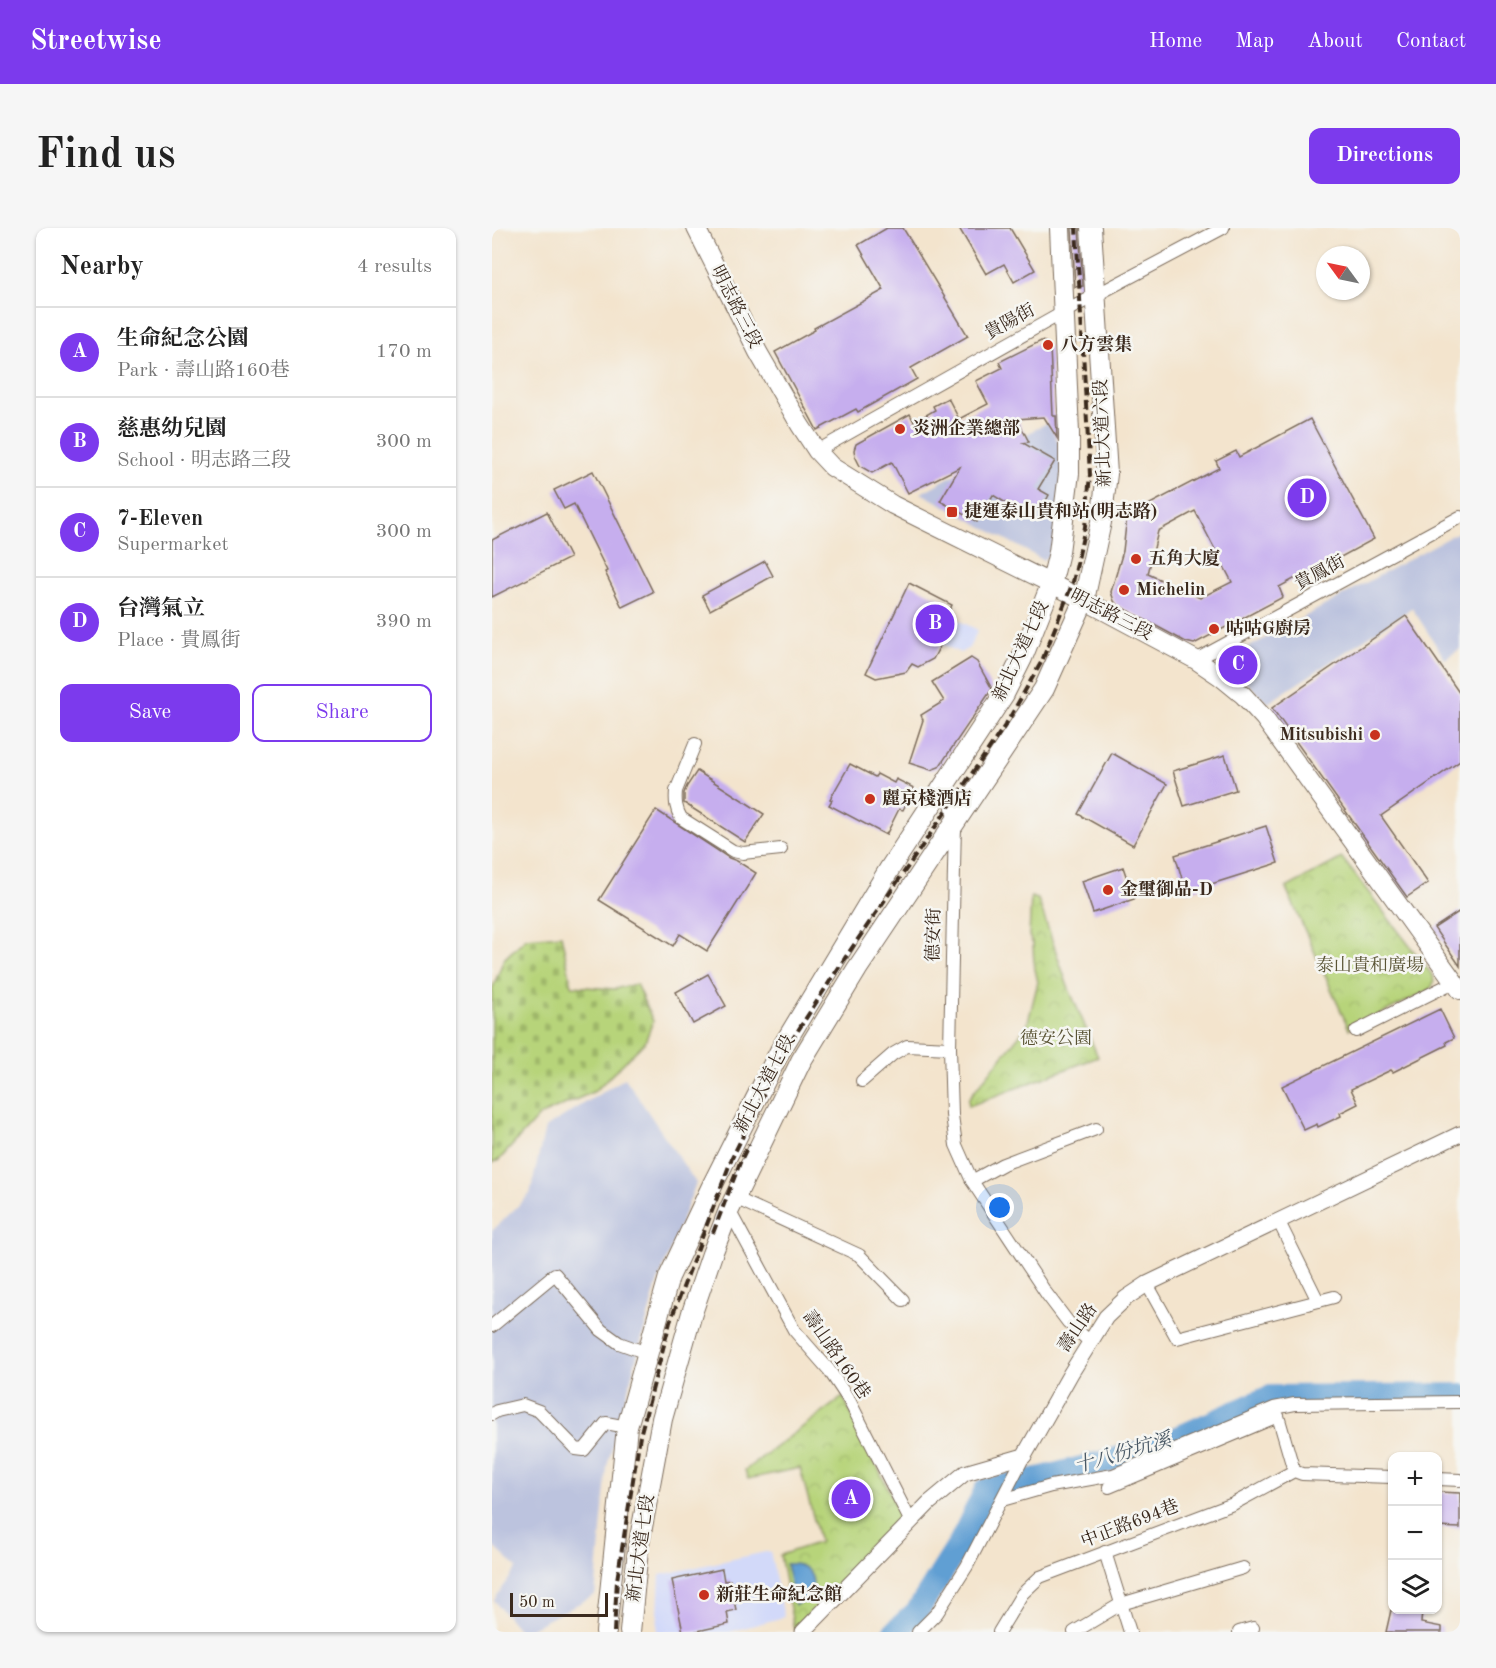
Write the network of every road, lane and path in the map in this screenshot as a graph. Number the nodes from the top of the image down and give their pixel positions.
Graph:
1 (696, 228) edge
2 (1060, 228) edge
3 (1091, 228) edge
4 (1223, 228) edge
5 (1095, 296) junction
6 (1064, 312) junction
7 (817, 451) junction
8 (1460, 517) edge
9 (1052, 585) junction
10 (1084, 600) junction
11 (1196, 660) junction
12 (695, 744) dead end
13 (947, 781) junction
14 (955, 824) junction
15 (781, 849) dead end
16 (1457, 986) edge
17 (1356, 1031) dead end
18 (950, 1048) junction
19 (862, 1081) dead end
20 (1096, 1129) dead end
21 (1460, 1134) edge
22 (972, 1180) junction
23 (732, 1204) junction
24 (1278, 1220) junction
25 (1147, 1284) junction
26 (1334, 1297) dead end
27 (903, 1300) dead end
28 (1318, 1301) junction
29 (492, 1326) edge
30 (1090, 1342) junction
31 (647, 1353) junction
32 (1460, 1402) edge
33 (492, 1414) edge
34 (627, 1427) junction
35 (1022, 1459) junction
36 (1294, 1471) junction
37 (1388, 1477) edge
38 (1442, 1479) edge
39 (1460, 1480) edge
40 (1109, 1487) dead end
41 (1002, 1499) junction
42 (911, 1522) junction
43 (1106, 1552) junction
44 (1243, 1568) dead end
45 (1121, 1604) junction
46 (1253, 1628) dead end
47 (606, 1632) edge
48 (630, 1632) edge
49 (803, 1632) edge
50 (918, 1632) edge
51 (999, 1632) edge
52 (1074, 1632) edge
53 (1130, 1632) edge
54 (1239, 1632) edge

1 - 7 main road, 明志路三段
2 - 6 main road, 新北大道六段
3 - 5 main road, 新北大道六段
4 - 5 street, 貴陽街
5 - 6 street, 貴陽街
5 - 10 main road, 新北大道六段
6 - 7 street, 貴陽街
6 - 9 main road, 新北大道六段
7 - 9 main road, 明志路三段
8 - 11 street, 貴鳳街
9 - 10 main road, 明志路三段
9 - 13 main road, 新北大道七段
10 - 11 main road, 明志路三段
10 - 14 main road, 新北大道七段
11 - 16 main road, 明志路三段
12 - 15 street
13 - 14 street, 德安街
13 - 31 main road, 新北大道七段
14 - 18 street, 德安街
14 - 23 main road, 新北大道七段
16 - 17 street
18 - 19 street
18 - 22 street, 德安街
20 - 22 street
21 - 24 street, 壽山路
22 - 30 street, 德安街
23 - 27 street
23 - 42 street, 壽山路160巷
23 - 48 main road, 新北大道七段
24 - 25 street, 壽山路
24 - 28 street
25 - 28 street
25 - 30 street, 壽山路
26 - 28 street
29 - 31 street
30 - 35 street, 壽山路
31 - 34 main road, 新北大道七段
32 - 41 street
33 - 34 street
34 - 47 main road, 新北大道七段
35 - 41 street
35 - 42 street
36 - 37 street
36 - 40 street
36 - 43 street, 中正路694巷
38 - 39 street
41 - 50 street
42 - 49 street
43 - 45 street
43 - 51 street, 中正路694巷
44 - 45 street
45 - 52 street
45 - 53 street
46 - 54 street

